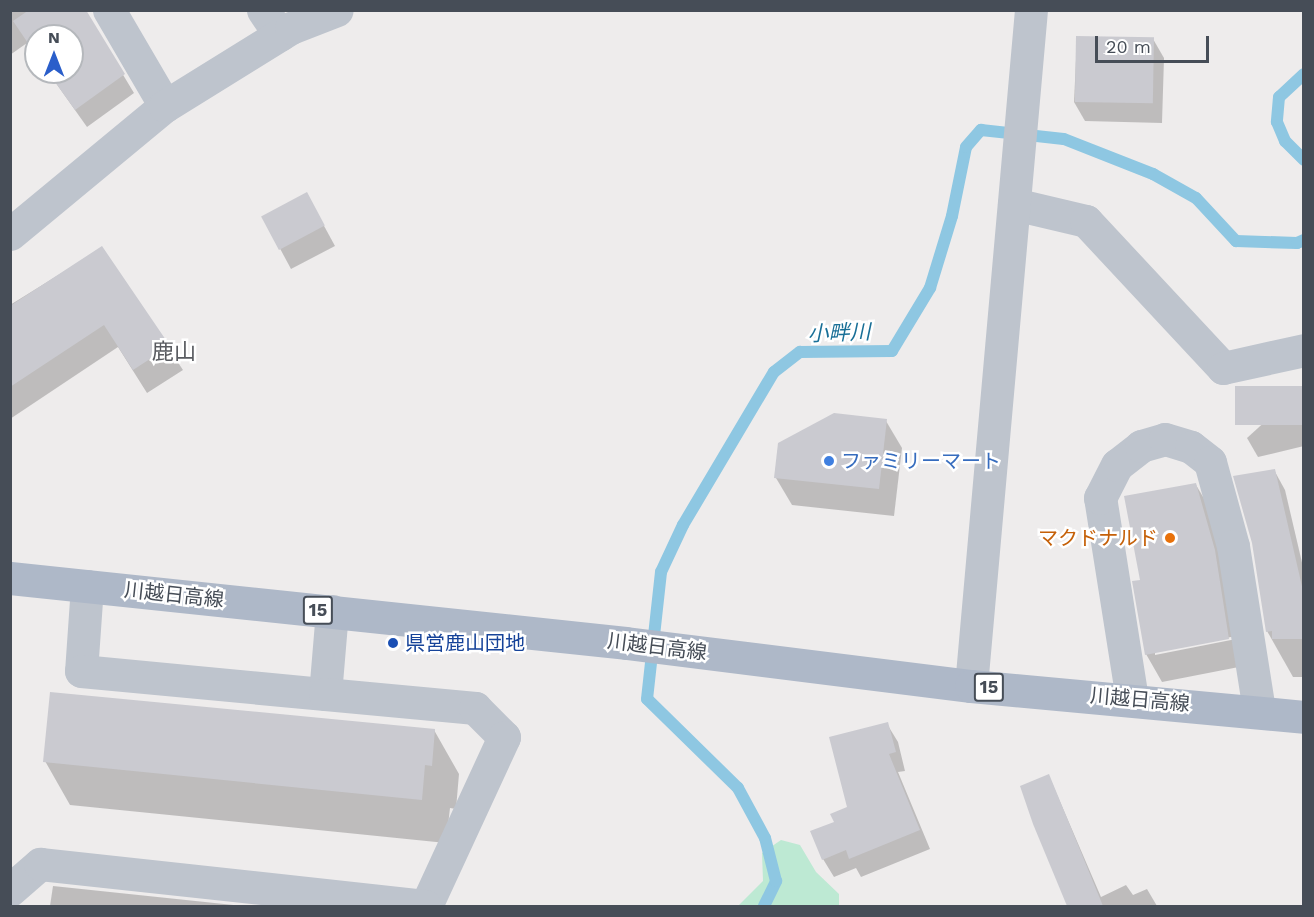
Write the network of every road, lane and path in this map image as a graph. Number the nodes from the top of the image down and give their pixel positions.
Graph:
1 (109, 10) edge
2 (337, 10) edge
3 (1031, 10) edge
4 (271, 23) edge
5 (165, 106) junction
6 (1014, 204) junction
7 (10, 234) edge
8 (1304, 350) edge
9 (10, 578) edge
10 (87, 586) junction
11 (332, 611) junction
12 (971, 686) junction
13 (325, 694) junction
14 (1132, 699) junction
15 (1259, 711) junction
16 (1304, 717) edge
17 (10, 890) edge
18 (426, 906) edge

1 - 5 street
2 - 4 street
3 - 6 street
4 - 5 street
5 - 7 street
6 - 8 street
6 - 12 street
9 - 10 main road, 川越日高線 / 15
10 - 11 main road, 川越日高線 / 15
10 - 13 street
11 - 12 main road, 川越日高線 / 15
11 - 13 street
12 - 14 main road, 川越日高線 / 15
13 - 18 street
14 - 15 main road, 川越日高線 / 15
14 - 15 street
15 - 16 main road, 川越日高線 / 15
17 - 18 street

